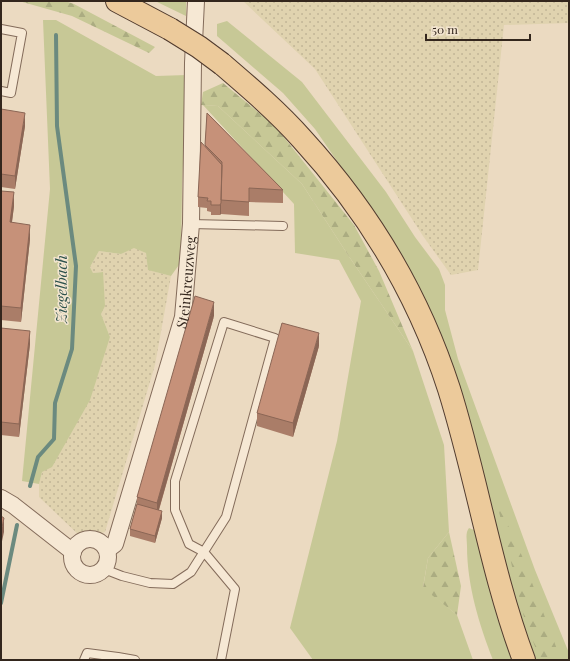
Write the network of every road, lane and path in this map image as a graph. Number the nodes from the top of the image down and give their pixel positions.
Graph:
1 (117, 1) edge
2 (196, 1) edge
3 (1, 29) edge
4 (1, 92) edge
5 (191, 224) junction
6 (283, 226) dead end
7 (1, 498) edge
8 (107, 550) junction
9 (73, 552) junction
10 (204, 552) junction
11 (104, 569) junction
12 (117, 658) edge
13 (84, 660) edge
14 (135, 660) edge
15 (221, 660) edge
16 (524, 660) edge

1 - 16 main road, bridge
2 - 5 street, Steinkreuzweg
3 - 4 lane
5 - 6 lane
5 - 8 street, Steinkreuzweg
7 - 9 street
8 - 9 street
8 - 11 street
9 - 11 street
10 - 10 lane
10 - 11 lane
10 - 15 lane
12 - 13 lane
12 - 14 lane

